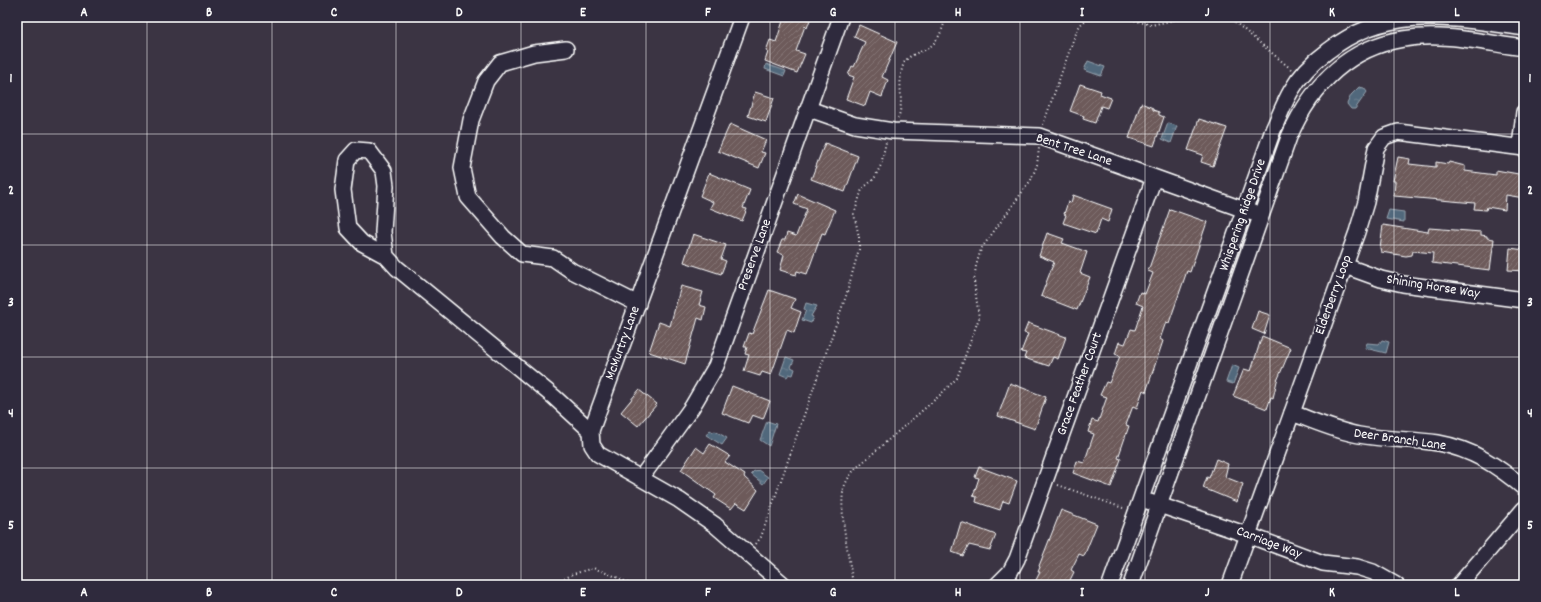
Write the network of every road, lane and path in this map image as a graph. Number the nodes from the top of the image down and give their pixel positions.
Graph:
1 (742, 17) edge
2 (841, 17) edge
3 (946, 17) edge
4 (1089, 17) edge
5 (1123, 17) edge
6 (1189, 17) edge
7 (1229, 17) edge
8 (1524, 28) edge
9 (1524, 48) edge
10 (566, 49) dead end
11 (1300, 77) junction
12 (809, 109) junction
13 (1524, 112) edge
14 (893, 131) junction
15 (1039, 136) junction
16 (1522, 147) edge
17 (1154, 178) junction
18 (1245, 210) junction
19 (1262, 216) junction
20 (386, 256) junction
21 (1345, 266) junction
22 (1524, 300) edge
23 (638, 304) junction
24 (1292, 413) junction
25 (591, 431) junction
26 (641, 478) junction
27 (1045, 481) junction
28 (1524, 488) edge
29 (1159, 505) junction
30 (1139, 507) junction
31 (1524, 509) edge
32 (1248, 535) junction
33 (749, 555) junction
34 (554, 585) edge
35 (631, 585) edge
36 (784, 585) edge
37 (853, 585) edge
38 (997, 585) edge
39 (1110, 585) edge
40 (1130, 585) edge
41 (1230, 585) edge
42 (1396, 585) edge
43 (1459, 585) edge

1 - 23 street, McMurtry Lane
2 - 12 street, Preserve Lane
3 - 14 path
4 - 15 path
5 - 6 path
7 - 11 path
8 - 11 street, Whispering Ridge Drive
9 - 19 street, Whispering Ridge Drive
10 - 23 street
11 - 18 street, Whispering Ridge Drive
12 - 14 street, Bent Tree Lane
12 - 26 street, Preserve Lane
13 - 16 street
14 - 15 street, Bent Tree Lane
14 - 33 path
15 - 17 street, Bent Tree Lane
15 - 37 path
16 - 21 street, Elderberry Loop
17 - 18 street, Bent Tree Lane
17 - 27 street, Grace Feather Court
18 - 19 street, Bent Tree Lane
18 - 30 street, Whispering Ridge Drive
19 - 29 street, Whispering Ridge Drive
20 - 20 street
20 - 25 street
21 - 22 street, Shining Horse Way
21 - 24 street, Elderberry Loop
23 - 25 street, McMurtry Lane
24 - 28 street, Deer Branch Lane
24 - 32 street, Elderberry Loop
25 - 26 street
26 - 33 street
27 - 30 path
27 - 38 street, Grace Feather Court
29 - 30 street, Carriage Way
29 - 32 street, Carriage Way
29 - 40 street, Whispering Ridge Drive
30 - 39 street, Whispering Ridge Drive
31 - 43 street
32 - 41 street, Elderberry Loop
32 - 42 street, Carriage Way
33 - 36 street
34 - 35 path

